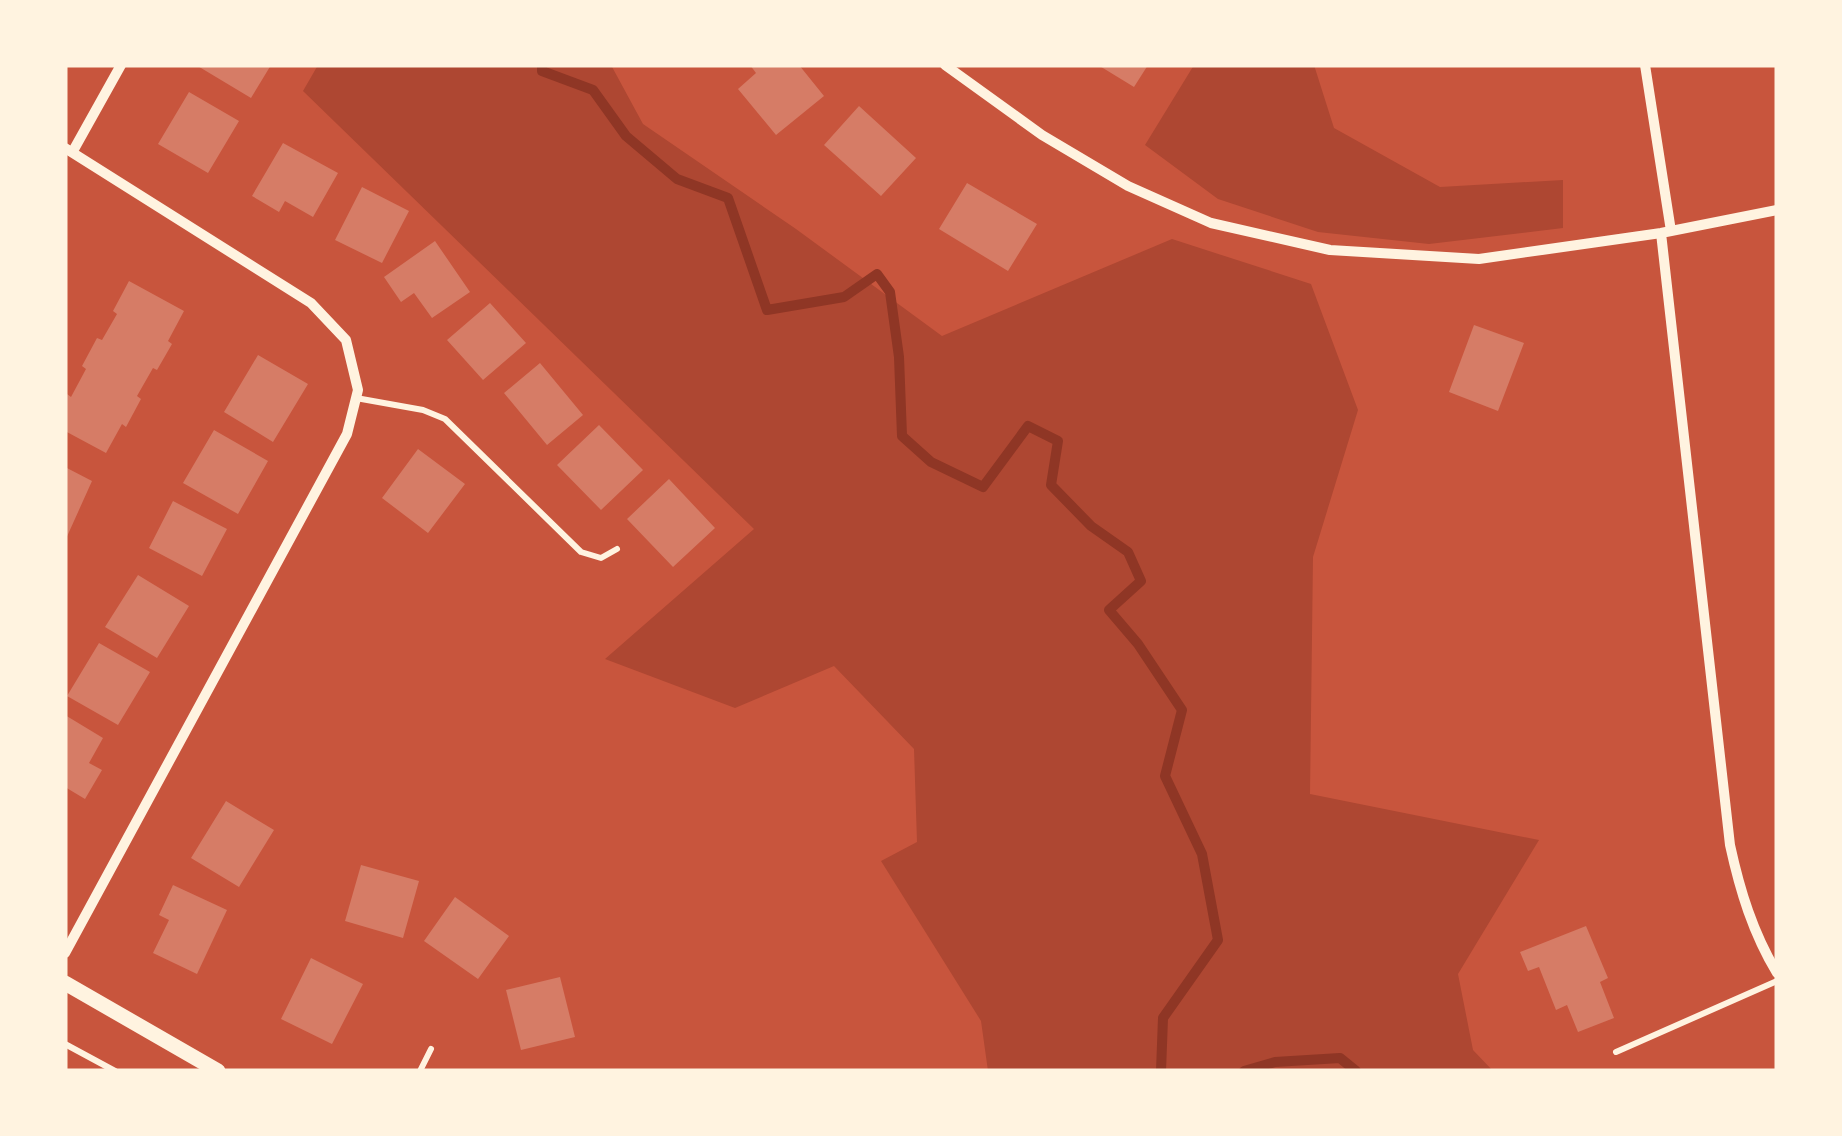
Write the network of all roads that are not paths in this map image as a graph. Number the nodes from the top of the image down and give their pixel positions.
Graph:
1 (122, 65) edge
2 (946, 65) edge
3 (1645, 65) edge
4 (69, 149) edge
5 (1777, 210) edge
6 (1666, 232) junction
7 (356, 398) junction
8 (617, 549) dead end
9 (65, 953) edge
10 (1777, 977) edge
11 (65, 983) edge
12 (431, 1049) dead end
13 (1616, 1052) dead end
14 (218, 1071) edge
15 (420, 1071) edge

1 - 4 street
2 - 6 street
3 - 6 street
4 - 7 street
5 - 6 street
6 - 10 street
7 - 8 lane
7 - 9 street
10 - 13 lane
11 - 14 street
12 - 15 lane

